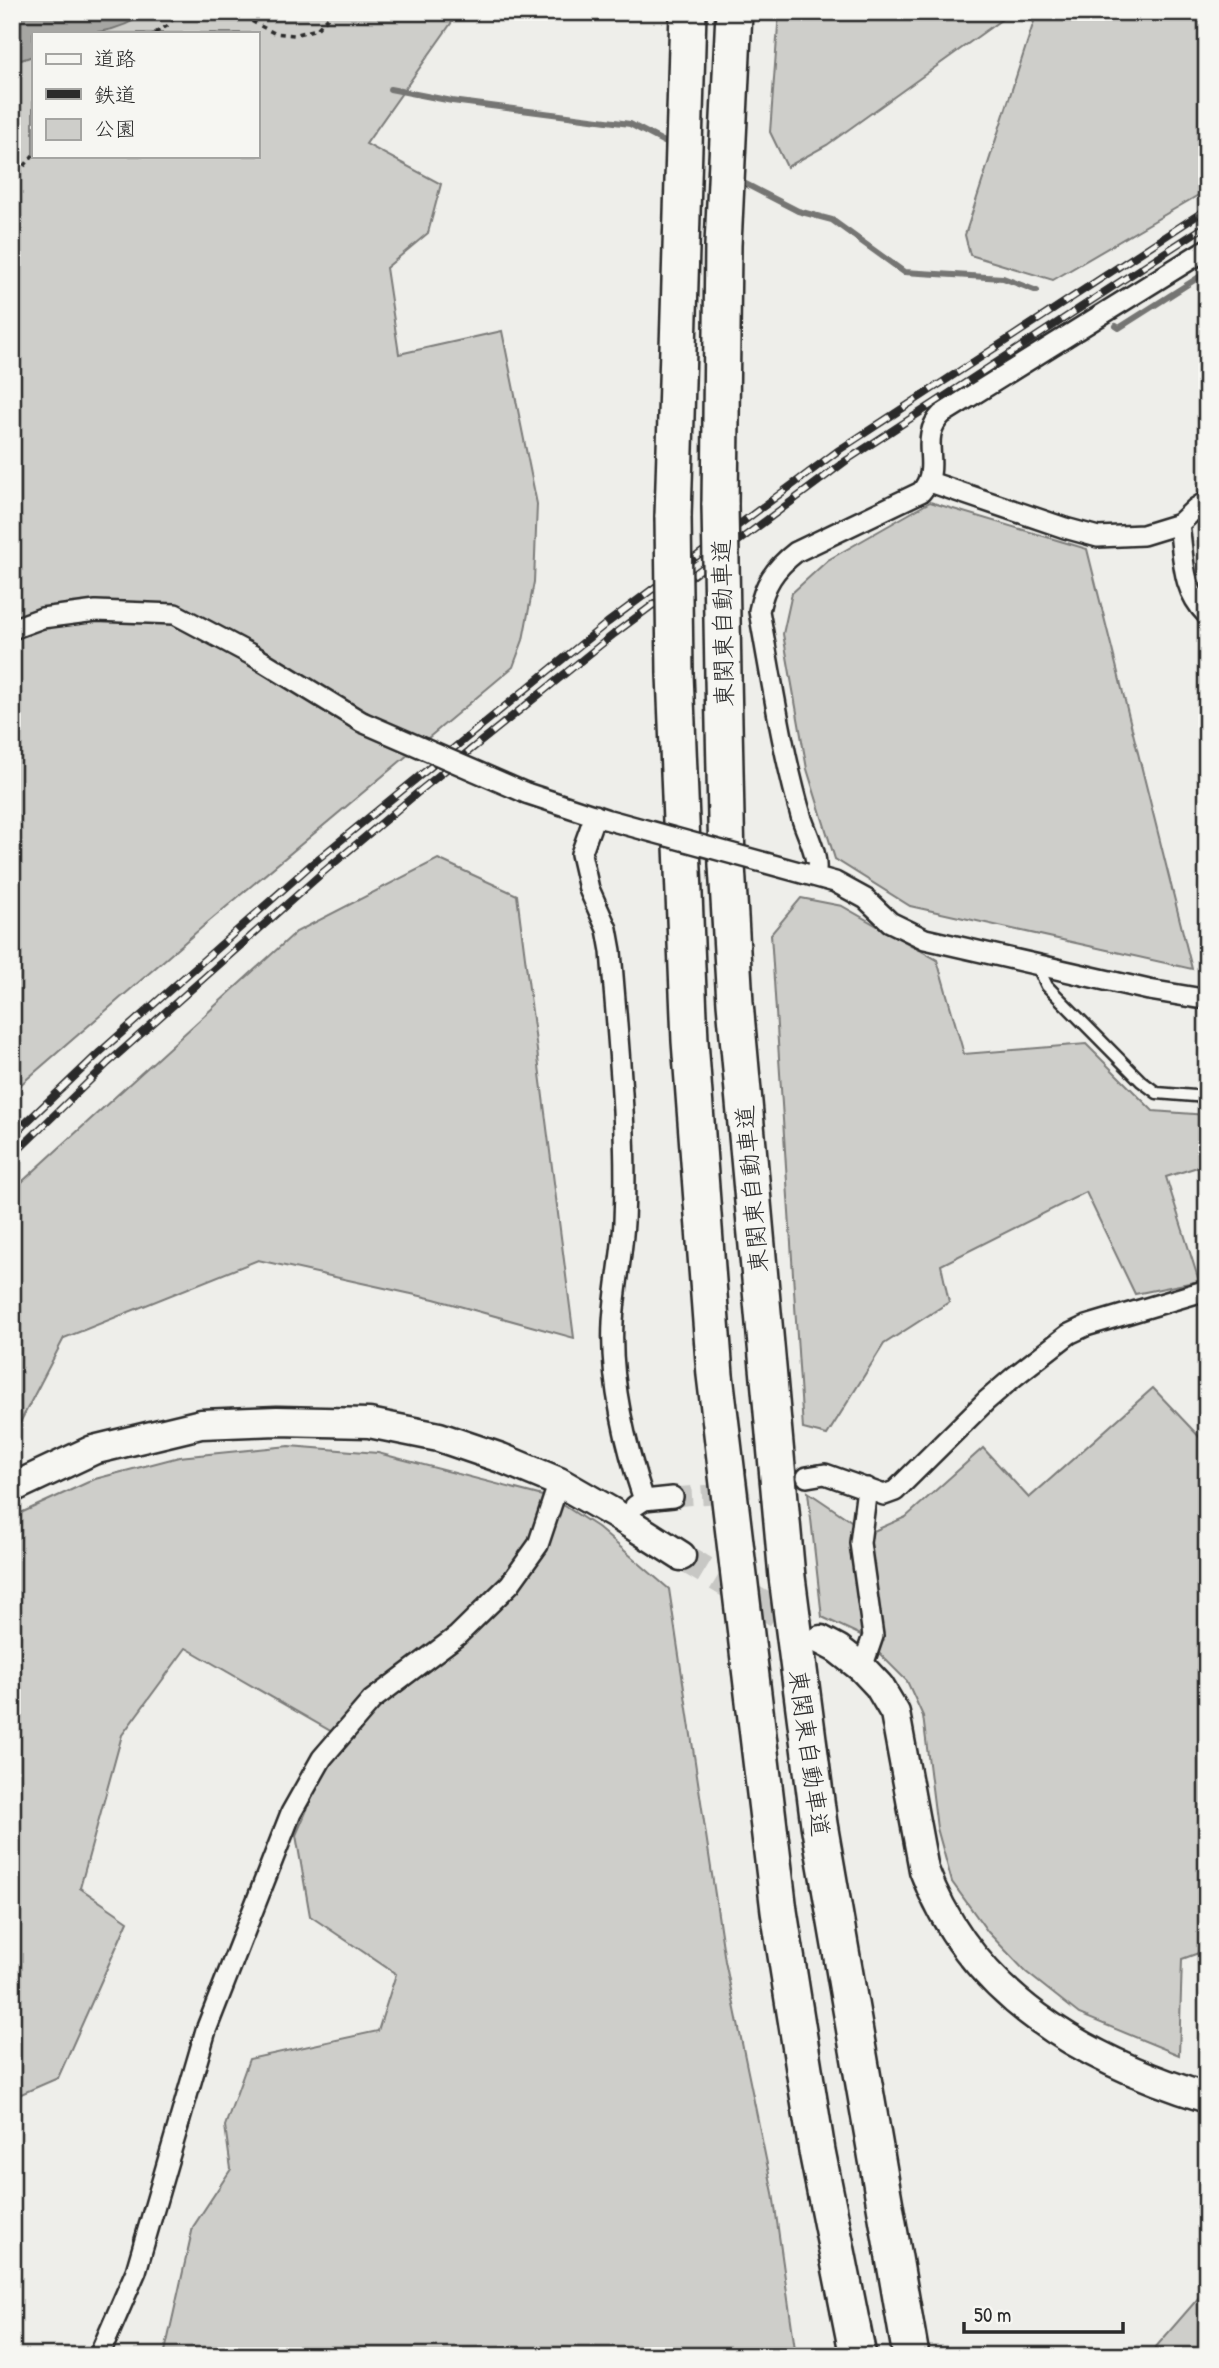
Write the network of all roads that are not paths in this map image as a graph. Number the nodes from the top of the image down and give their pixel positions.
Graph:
1 (688, 12) edge
2 (734, 12) edge
3 (1207, 248) edge
4 (930, 482) junction
5 (1207, 501) edge
6 (1179, 524) junction
7 (1207, 615) edge
8 (12, 629) edge
9 (602, 818) junction
10 (810, 875) junction
11 (1037, 964) junction
12 (1207, 998) edge
13 (1207, 1097) edge
14 (1207, 1290) edge
15 (807, 1477) tunnel mouth
16 (559, 1482) junction
17 (12, 1488) edge
18 (867, 1489) junction
19 (673, 1497) tunnel mouth
20 (644, 1500) junction
21 (620, 1517) junction
22 (681, 1556) tunnel mouth
23 (821, 1640) tunnel mouth
24 (862, 1668) junction
25 (846, 1986) junction
26 (1207, 2098) edge
27 (99, 2356) edge
28 (858, 2356) edge
29 (911, 2356) edge
30 (933, 2356) edge

1 - 28 highway, 東関東自動車道, bridge
2 - 25 highway, 東関東自動車道, bridge
3 - 4 street
4 - 6 street
4 - 10 street
5 - 6 street
6 - 7 street
8 - 9 street, bridge
9 - 10 street, bridge
9 - 20 street
10 - 11 street
11 - 12 street
11 - 13 lane
14 - 18 street
15 - 18 street
16 - 17 street
16 - 21 street
16 - 27 street
18 - 24 street
19 - 20 street
20 - 21 street
21 - 22 street
23 - 24 street
24 - 26 street
25 - 29 highway, 東関東自動車道
25 - 30 highway

